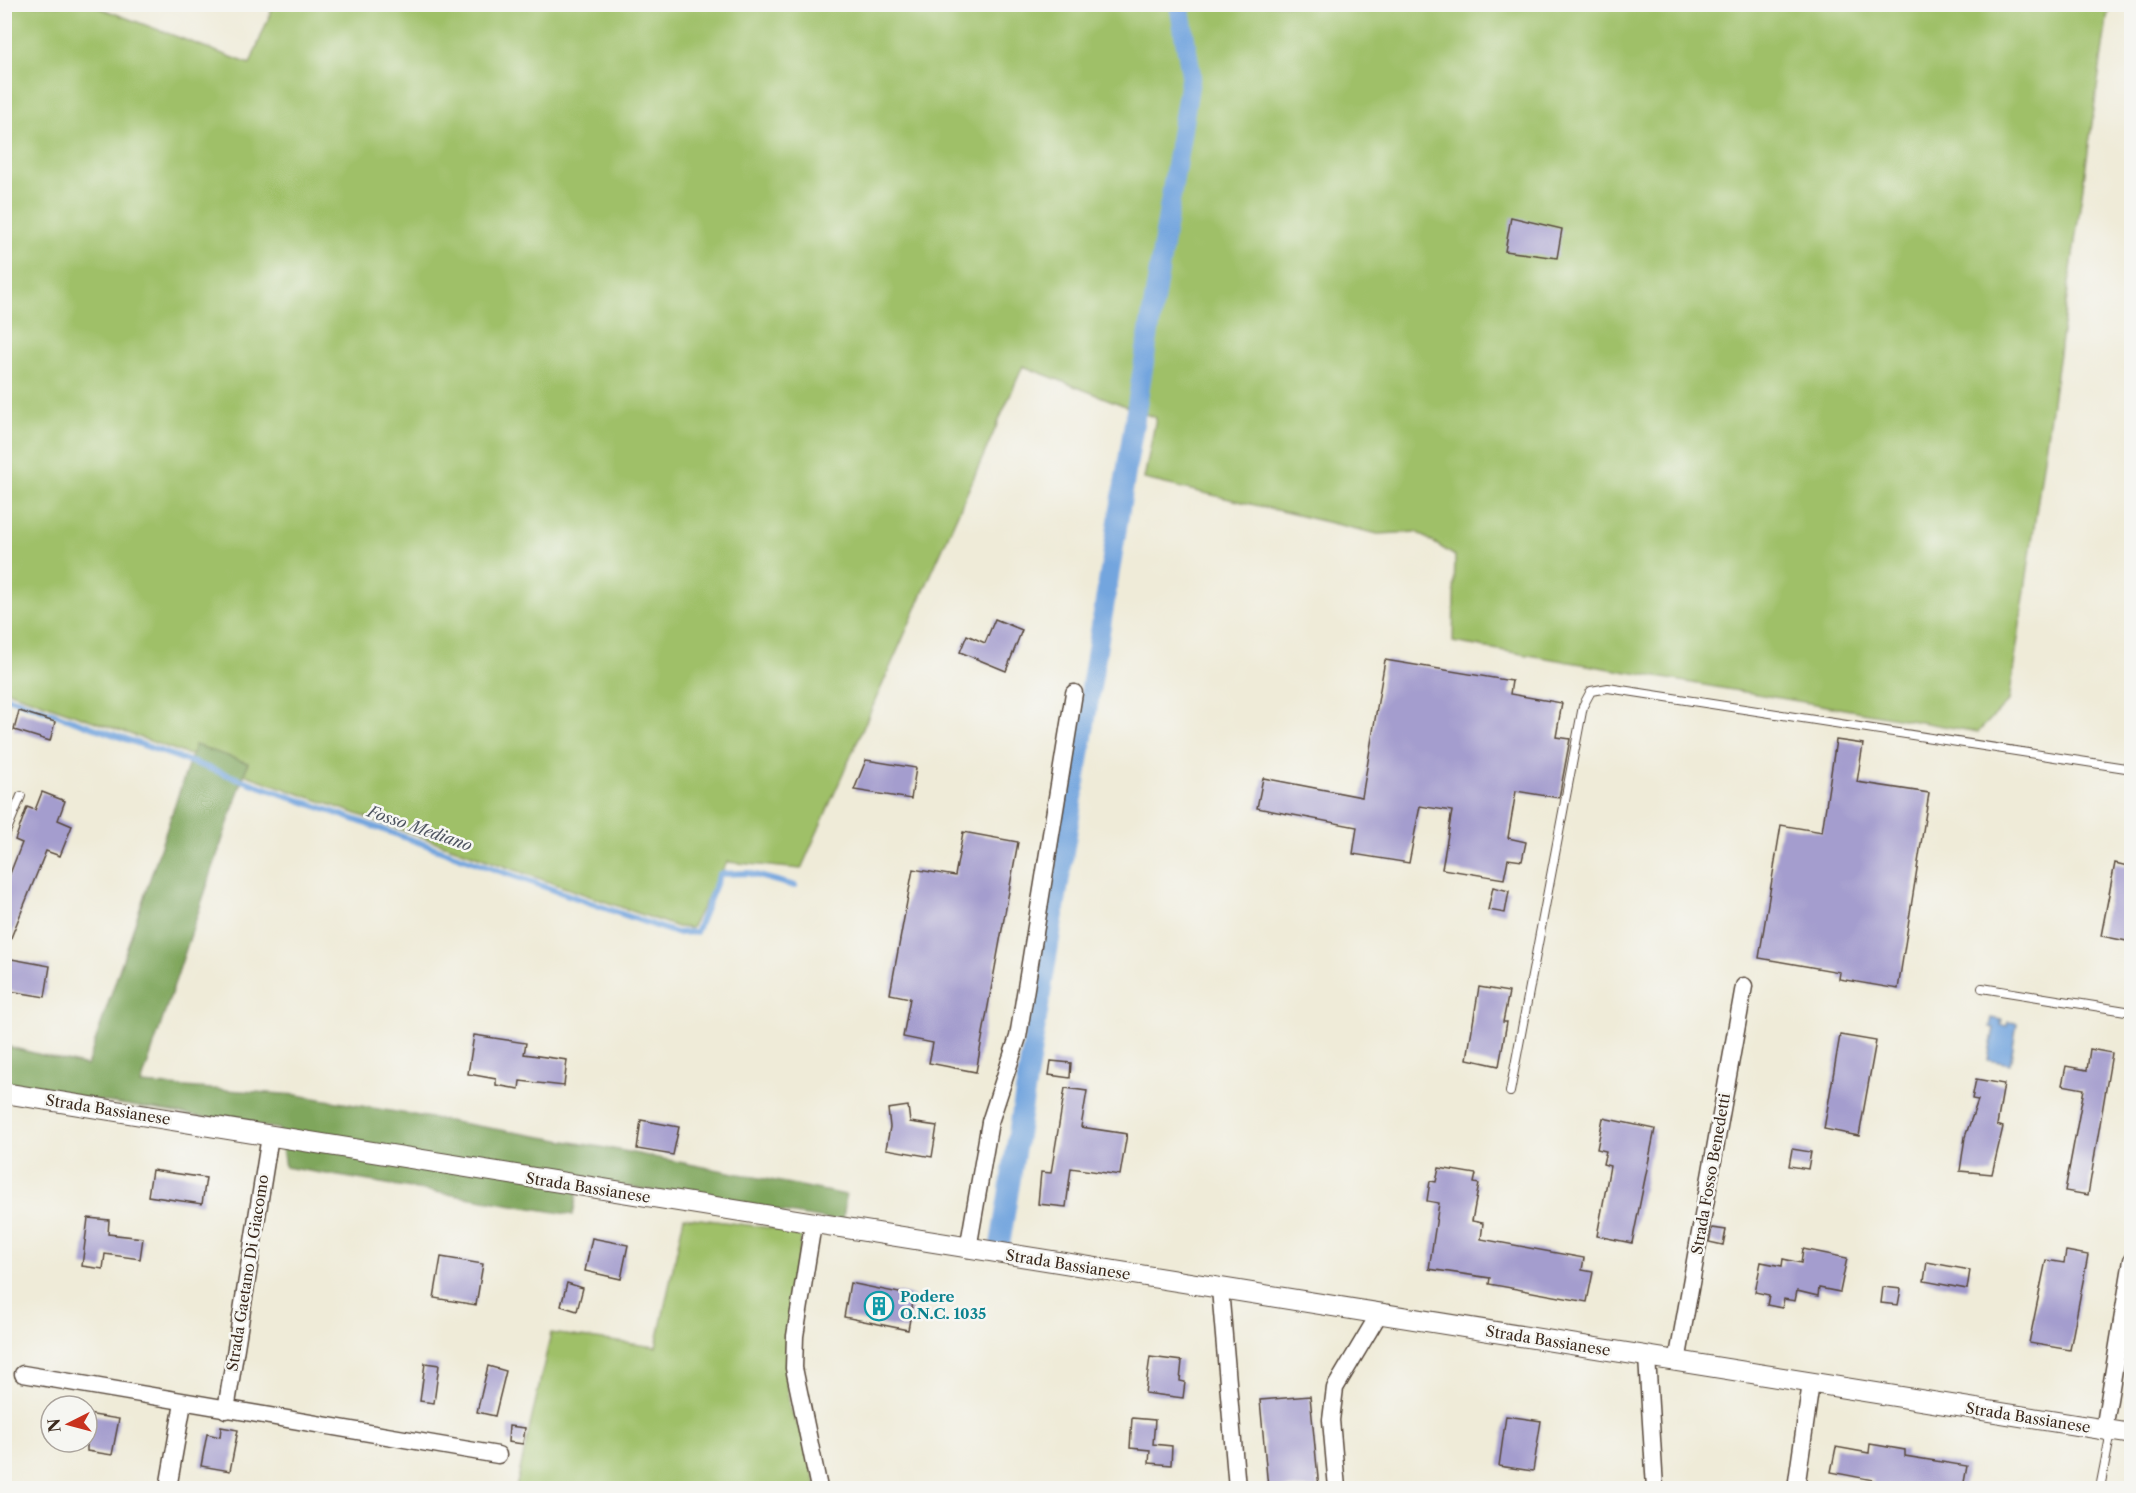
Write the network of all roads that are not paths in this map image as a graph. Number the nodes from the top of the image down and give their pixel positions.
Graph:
1 (1074, 693) dead end
2 (2132, 769) edge
3 (21, 796) dead end
4 (4, 837) edge
5 (1744, 986) dead end
6 (1982, 988) dead end
7 (2132, 1012) edge
8 (1510, 1092) dead end
9 (4, 1093) edge
10 (270, 1136) junction
11 (813, 1224) junction
12 (968, 1249) junction
13 (2132, 1260) edge
14 (1220, 1289) junction
15 (1379, 1314) junction
16 (1647, 1357) junction
17 (1677, 1362) junction
18 (23, 1374) dead end
19 (1811, 1383) junction
20 (183, 1402) junction
21 (226, 1410) junction
22 (2107, 1431) junction
23 (2132, 1434) edge
24 (498, 1455) dead end
25 (168, 1488) edge
26 (819, 1488) edge
27 (1237, 1488) edge
28 (1337, 1488) edge
29 (1655, 1488) edge
30 (1796, 1488) edge
31 (2100, 1488) edge

1 - 12 street
2 - 8 lane
3 - 4 lane
5 - 17 street, Strada Fosso Benedetti
6 - 7 lane
9 - 10 street, Strada Bassianese
10 - 11 street, Strada Bassianese
10 - 21 street, Strada Gaetano Di Giacomo
11 - 12 street, Strada Bassianese
11 - 26 street
12 - 14 street, Strada Bassianese
13 - 22 street
14 - 15 street, Strada Bassianese
14 - 27 street
15 - 16 street, Strada Bassianese
15 - 28 street
16 - 17 street, Strada Bassianese
16 - 29 street
17 - 19 street, Strada Bassianese
18 - 20 street
19 - 22 street, Strada Bassianese
19 - 30 street
20 - 21 street
20 - 25 street
21 - 24 street
22 - 23 street, Strada Bassianese
22 - 31 lane

